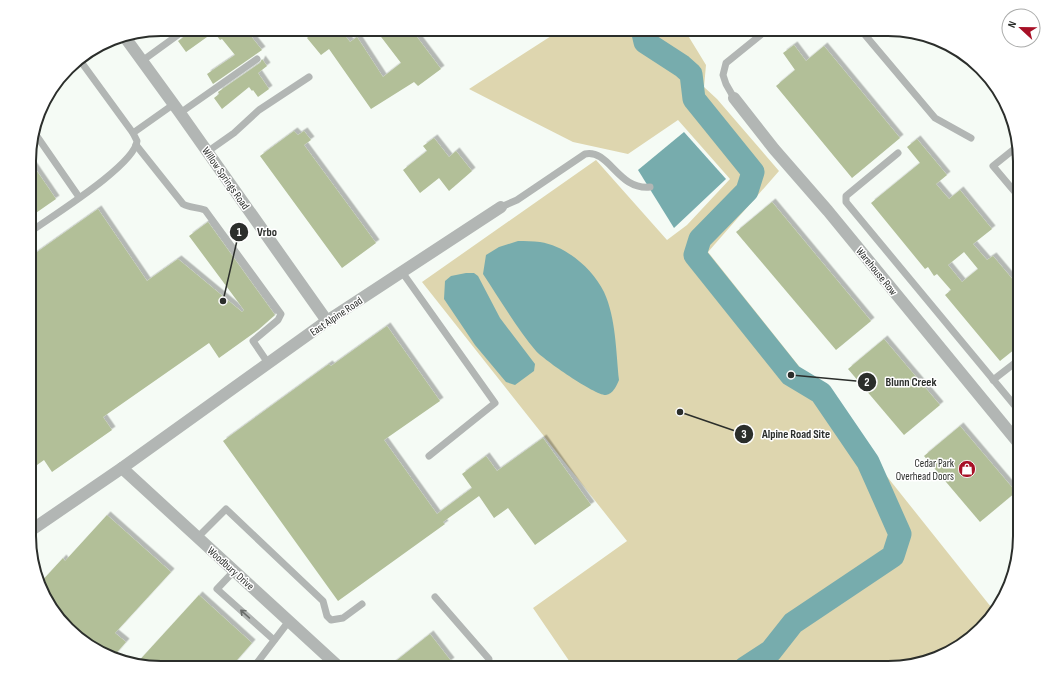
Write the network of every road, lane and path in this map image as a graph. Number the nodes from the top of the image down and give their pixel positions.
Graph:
1 (176, 36) edge
2 (759, 36) edge
3 (866, 36) edge
4 (128, 41) edge
5 (257, 59) dead end
6 (142, 61) junction
7 (82, 64) edge
8 (308, 77) dead end
9 (734, 98) joint
10 (177, 109) junction
11 (133, 133) junction
12 (38, 138) edge
13 (971, 138) dead end
14 (136, 145) junction
15 (1013, 150) edge
16 (207, 152) junction
17 (898, 154) dead end
18 (650, 187) dead end
19 (1013, 190) edge
20 (79, 197) junction
21 (501, 207) joint
22 (36, 228) edge
23 (402, 272) junction
24 (327, 321) junction
25 (268, 363) junction
26 (1013, 365) edge
27 (994, 380) junction
28 (1013, 403) edge
29 (1013, 436) edge
30 (429, 456) dead end
31 (122, 468) junction
32 (36, 527) edge
33 (198, 537) junction
34 (235, 570) junction
35 (435, 597) dead end
36 (362, 604) dead end
37 (289, 621) junction
38 (274, 640) junction
39 (258, 661) edge
40 (332, 661) edge
41 (489, 661) edge

1 - 6 lane
2 - 9 lane
3 - 13 lane
4 - 6 street, Willow Springs Road
5 - 10 lane
6 - 10 street, Willow Springs Road
7 - 11 lane
8 - 16 lane
9 - 29 street, Warehouse Row
10 - 11 lane
10 - 16 street, Willow Springs Road
11 - 14 lane
12 - 20 lane
14 - 20 lane
14 - 25 lane
15 - 19 lane
16 - 24 street, Willow Springs Road
17 - 27 lane
18 - 21 lane, East Alpine Road
20 - 22 lane
21 - 23 street, East Alpine Road
23 - 24 street, East Alpine Road
23 - 30 lane
24 - 25 street, East Alpine Road
25 - 31 street, East Alpine Road
26 - 27 lane
27 - 28 lane
31 - 32 street, East Alpine Road
31 - 33 street, Woodbury Drive
33 - 34 street, Woodbury Drive
33 - 36 lane
34 - 37 street, Woodbury Drive
38 -> 34 lane
35 - 41 lane
37 - 38 lane
37 - 40 street, Woodbury Drive
38 - 39 lane

